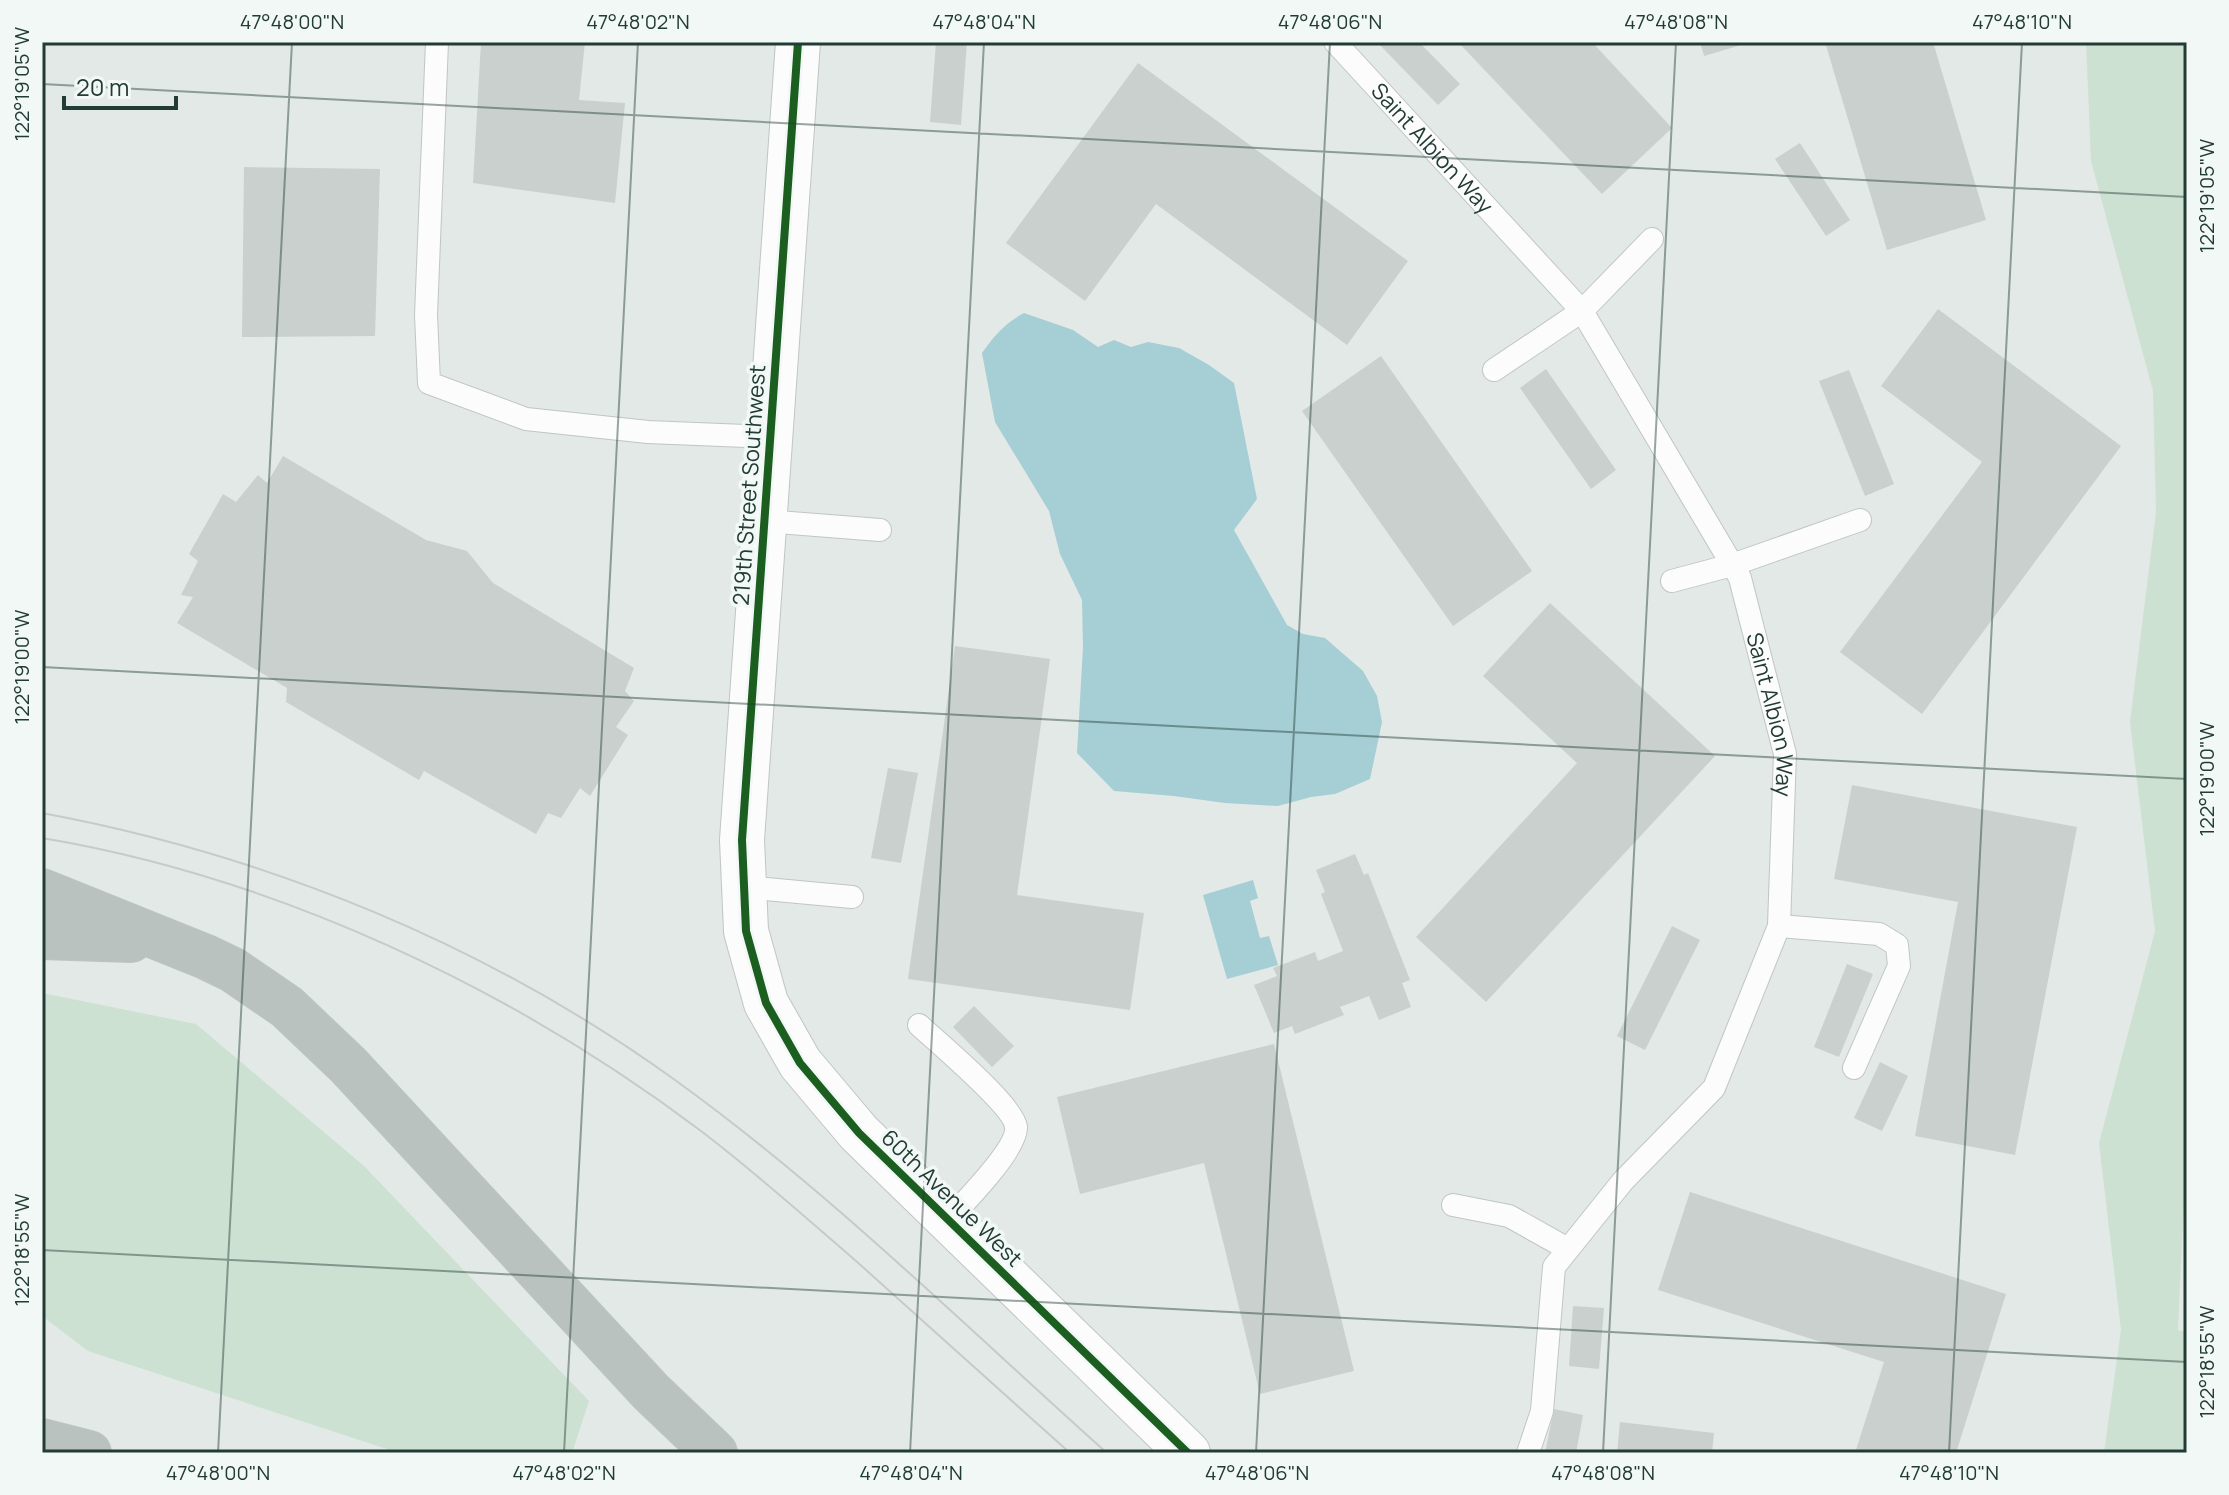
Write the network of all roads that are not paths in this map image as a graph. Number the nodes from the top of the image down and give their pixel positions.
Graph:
1 (437, 42) edge
2 (798, 42) edge
3 (1335, 42) edge
4 (1652, 239) dead end
5 (1582, 311) junction
6 (1494, 370) dead end
7 (771, 437) junction
8 (1860, 520) dead end
9 (765, 521) junction
10 (880, 530) dead end
11 (1732, 565) junction
12 (1672, 581) dead end
13 (744, 887) junction
14 (42, 891) edge
15 (852, 897) dead end
16 (1779, 926) junction
17 (746, 931) joint
18 (42, 937) edge
19 (173, 944) junction
20 (919, 1025) dead end
21 (1854, 1068) dead end
22 (1453, 1205) dead end
23 (948, 1220) junction
24 (1542, 1234) junction
25 (1568, 1249) junction
26 (1554, 1267) junction
27 (42, 1441) edge
28 (89, 1453) edge
29 (715, 1453) edge
30 (1188, 1453) edge
31 (1528, 1453) edge

1 - 7 lane
2 - 7 street, 219th Street Southwest
3 - 5 lane, Saint Albion Way
4 - 5 lane
5 - 6 lane
5 - 11 lane, Saint Albion Way
7 - 9 street, 219th Street Southwest
8 - 11 lane
9 - 10 lane
9 - 13 street, 219th Street Southwest
11 - 12 lane
11 - 16 lane, Saint Albion Way
13 - 15 lane
13 - 17 street, 219th Street Southwest
14 - 19 highway
16 - 21 lane
16 - 25 lane, Saint Albion Way
17 - 23 street, 60th Avenue West
18 - 19 highway
19 - 29 highway
20 - 23 lane
22 - 24 lane
23 - 30 street, 60th Avenue West
24 - 25 lane
24 - 26 lane
25 - 26 lane, Saint Albion Way
26 - 31 lane
27 - 28 highway

